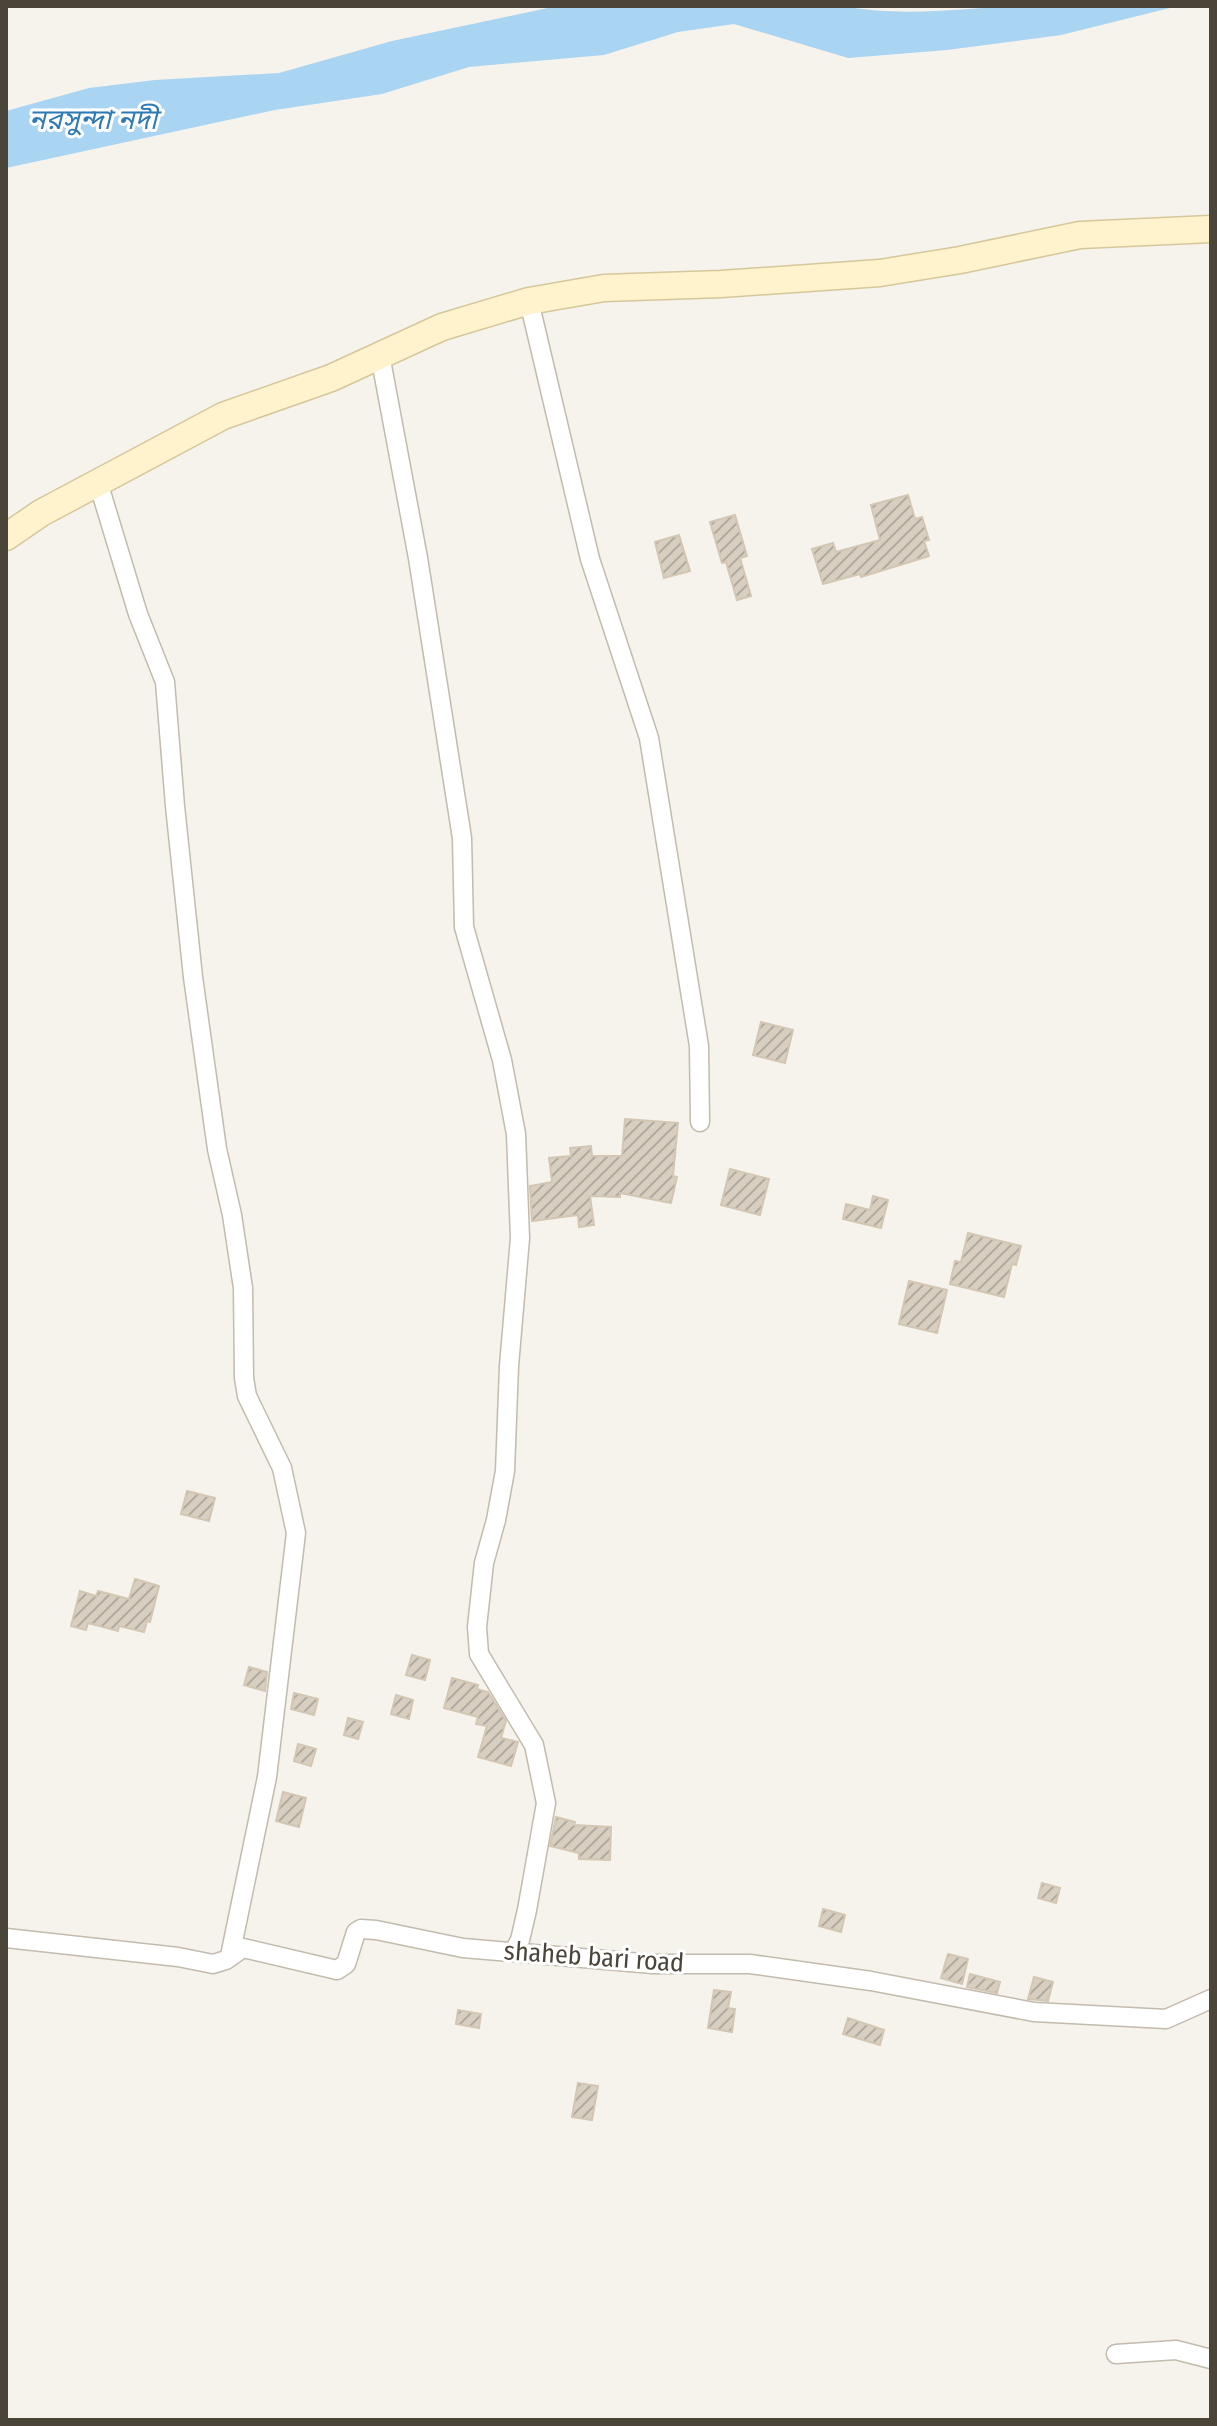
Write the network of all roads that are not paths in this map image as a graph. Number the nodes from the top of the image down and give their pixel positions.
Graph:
1 (1211, 229) edge
2 (529, 301) junction
3 (380, 355) junction
4 (98, 482) junction
5 (6, 537) edge
6 (700, 1122) dead end
7 (6, 1938) edge
8 (514, 1951) junction
9 (230, 1956) junction
10 (1211, 1999) edge
11 (1116, 2354) dead end
12 (1211, 2359) edge

1 - 2 street
2 - 3 street
2 - 6 street
3 - 4 street
3 - 8 street
4 - 5 street
4 - 9 street
7 - 9 street, shaheb bari road
8 - 9 street, shaheb bari road
8 - 10 street, shaheb bari road
11 - 12 street

